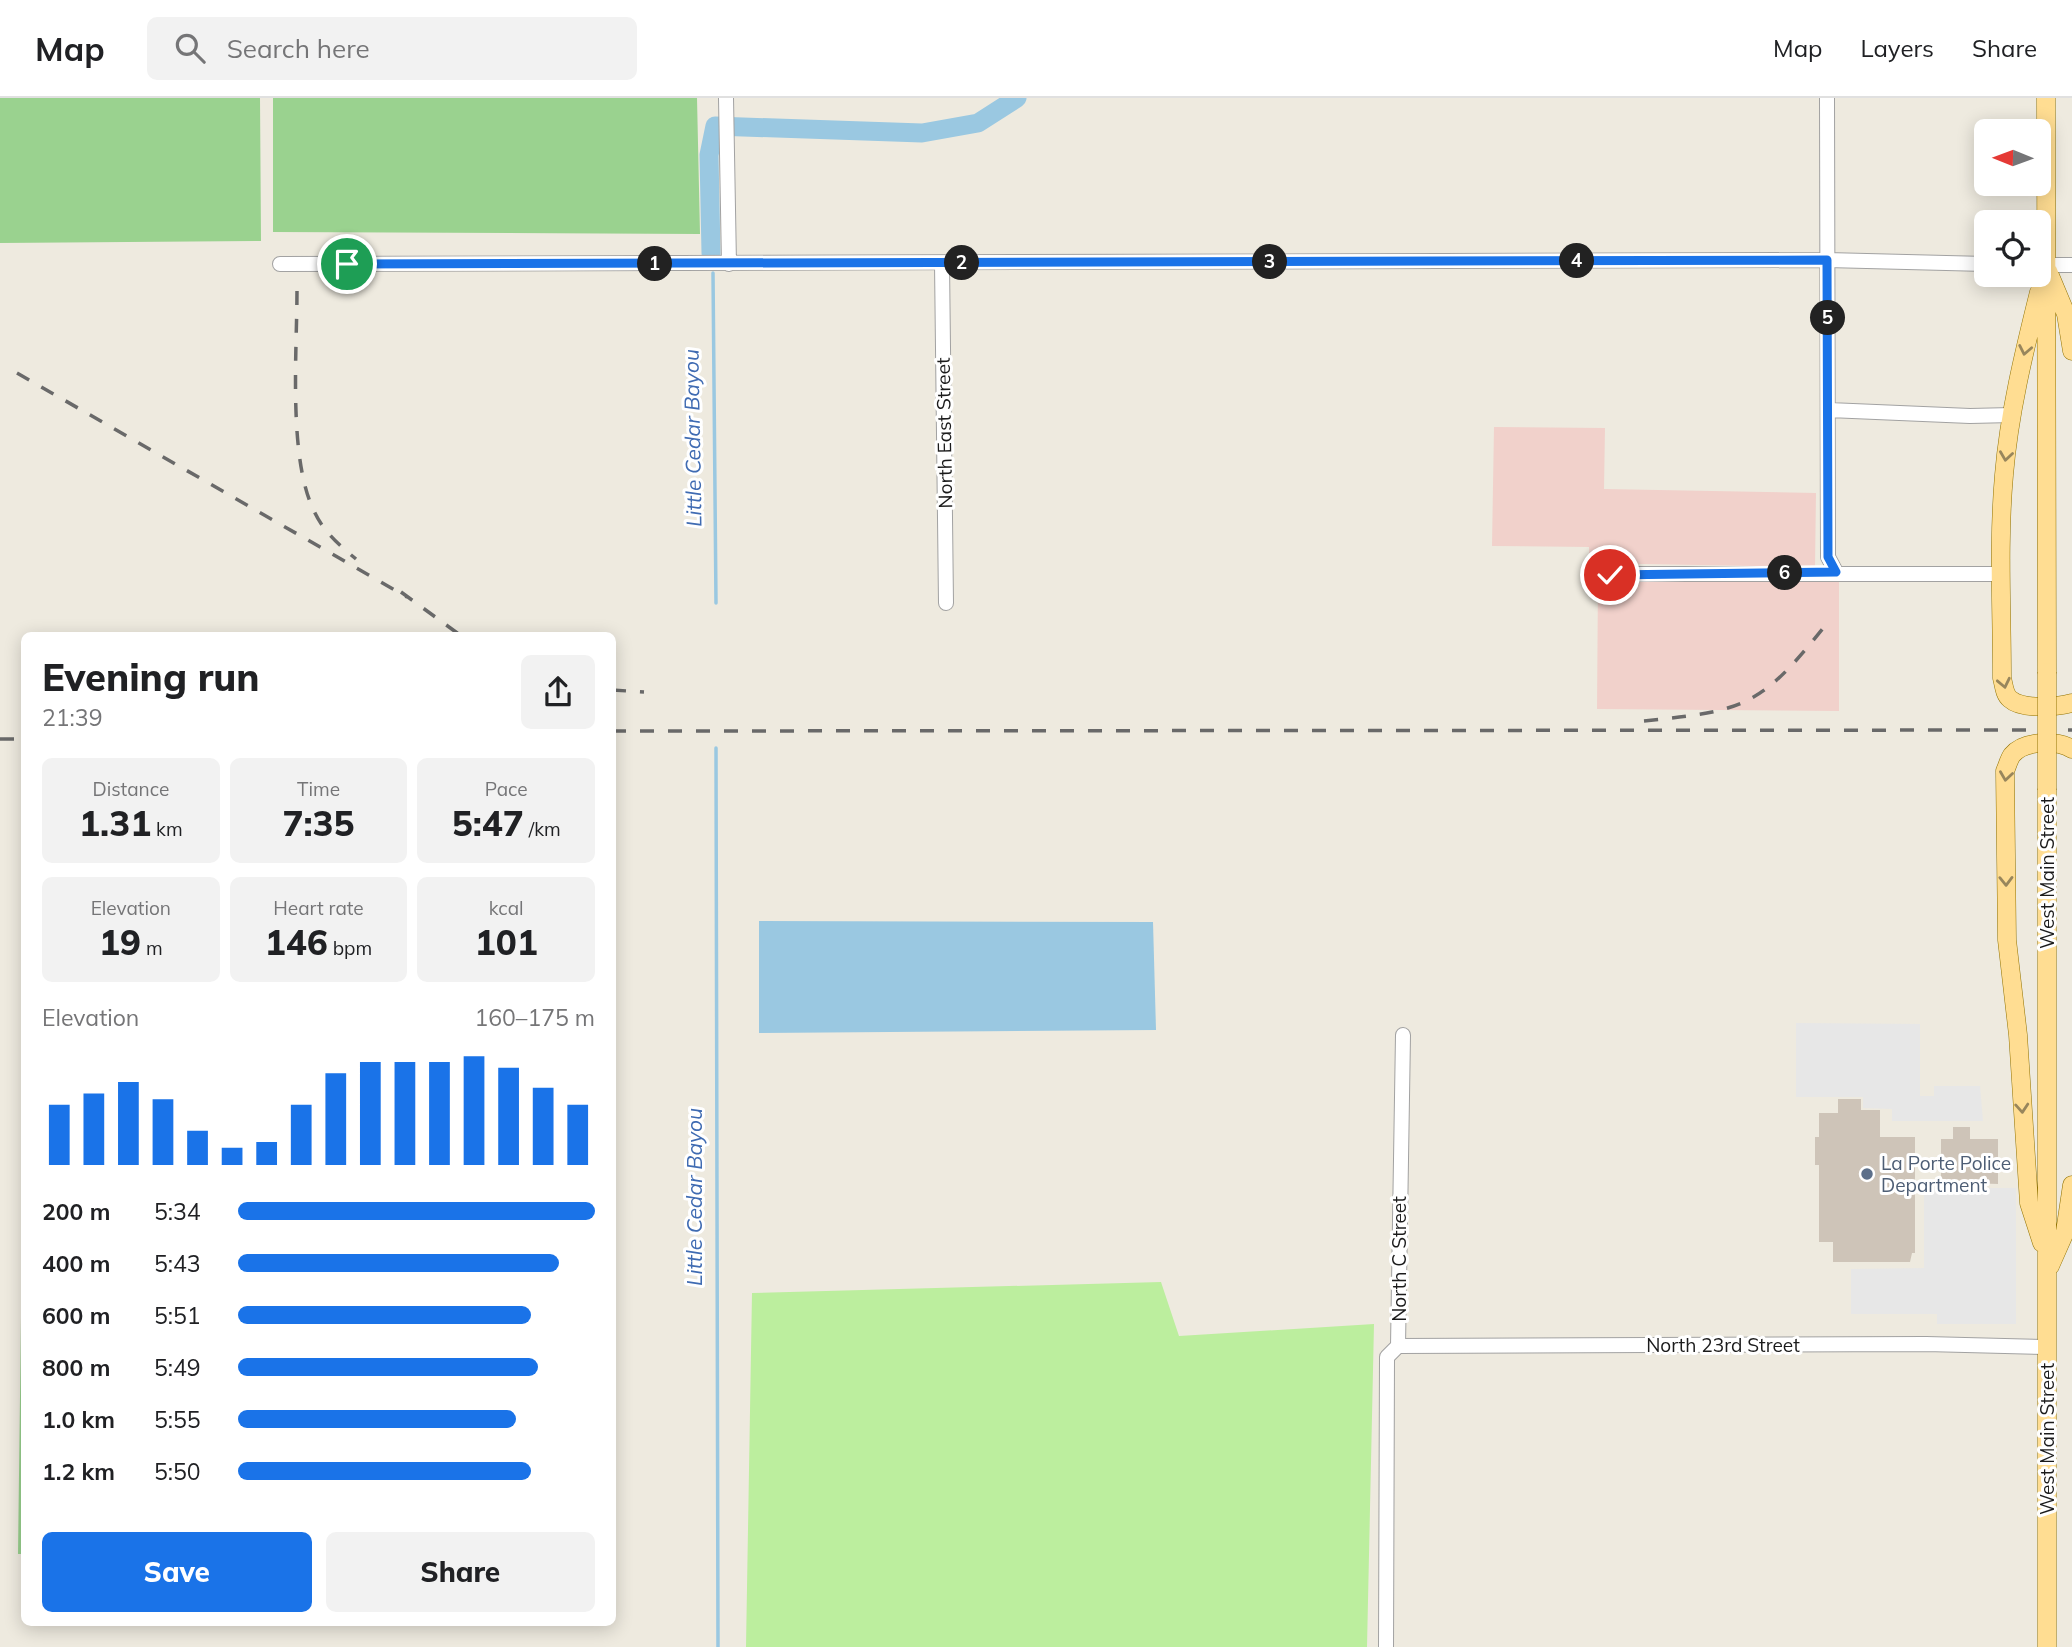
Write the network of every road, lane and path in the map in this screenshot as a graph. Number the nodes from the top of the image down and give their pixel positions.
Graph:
1 (726, 98) edge
2 (1827, 98) edge
3 (2046, 98) edge
4 (2043, 210) edge
5 (1827, 260) junction
6 (942, 263) junction
7 (281, 264) dead end
8 (729, 264) junction
9 (1974, 264) edge
10 (2051, 265) edge
11 (2072, 265) edge
12 (2051, 283) edge
13 (2037, 287) edge
14 (2042, 287) edge
15 (2072, 351) edge
16 (1829, 410) junction
17 (2012, 415) junction
18 (1836, 572) junction
19 (2000, 574) junction
20 (1610, 575) dead end
21 (946, 603) dead end
22 (2072, 703) edge
23 (2072, 749) edge
24 (1403, 1035) dead end
25 (2072, 1185) edge
26 (2047, 1267) junction
27 (1398, 1346) junction
28 (2047, 1347) junction
29 (1386, 1647) edge
30 (2048, 1647) edge

1 - 8 street
2 - 5 street
3 - 4 main road, West Main Street
5 - 6 street
5 - 9 street
5 - 16 street
6 - 8 street
6 - 21 street, North East Street
7 - 8 street
10 - 11 street
12 - 15 main road
13 -> 17 main road
14 - 26 main road, West Main Street, bridge
16 - 17 street
16 - 18 street
17 -> 19 main road
18 - 19 street
18 - 20 street
19 -> 22 main road
23 -> 26 main road
24 - 27 street, North C Street
25 - 26 main road
26 - 28 main road, West Main Street
27 - 28 street, North 23rd Street
27 - 29 street, North C Street
28 - 30 main road, West Main Street

